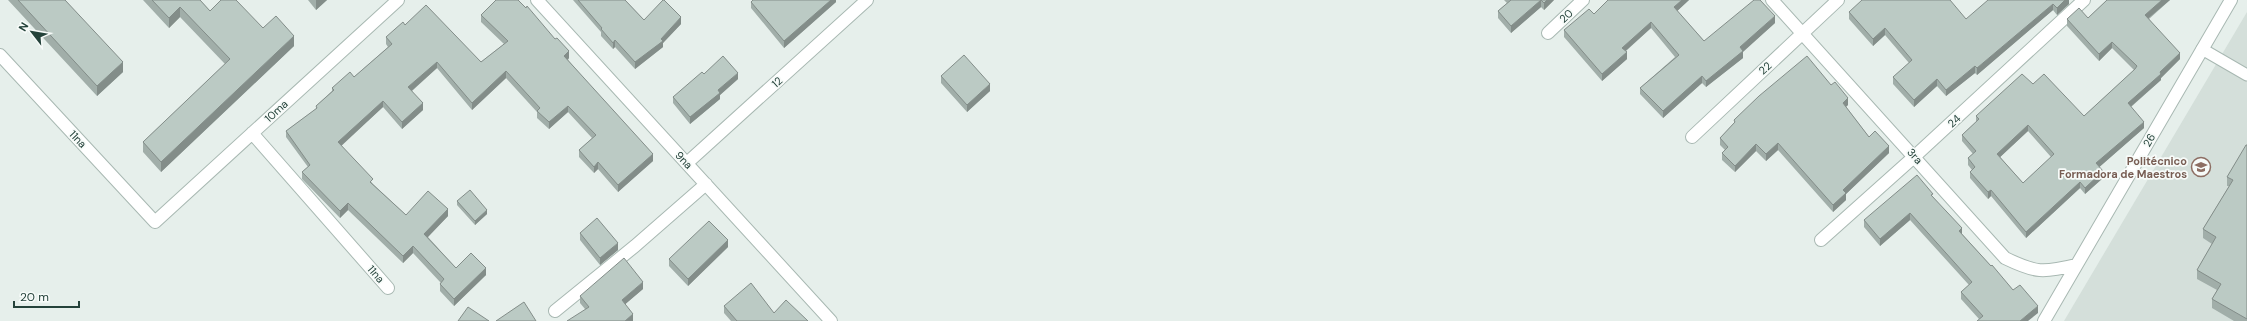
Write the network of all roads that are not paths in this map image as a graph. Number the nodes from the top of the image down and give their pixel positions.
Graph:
1 (398, 0) edge
2 (537, 0) edge
3 (867, 0) edge
4 (1583, 0) edge
5 (1772, 0) edge
6 (1838, 0) edge
7 (2084, 0) edge
8 (2230, 0) edge
9 (1802, 32) junction
10 (1548, 33) dead end
11 (2202, 49) junction
12 (0, 55) edge
13 (2247, 75) edge
14 (252, 133) junction
15 (1692, 137) dead end
16 (1915, 156) junction
17 (687, 163) junction
18 (706, 184) junction
19 (155, 222) joint
20 (1821, 240) dead end
21 (2076, 265) junction
22 (388, 288) dead end
23 (555, 311) dead end
24 (831, 321) edge
25 (2044, 321) edge

1 - 14 street, 10ma
2 - 17 street, 9na
3 - 17 street, 12
4 - 10 street, 20
5 - 9 street, 3ra
6 - 9 street, 22
7 - 16 street, 24
8 - 11 street, 26
9 - 15 street, 22
9 - 16 street, 3ra
11 - 13 lane
11 - 21 street, 26
12 - 19 street, 11na
14 - 19 street, 10ma
14 - 22 street, 11na
16 - 20 street, 24
16 - 21 street, 3ra
17 - 18 street, 9na
18 - 23 street
18 - 24 street, 9na
21 - 25 street, 26

